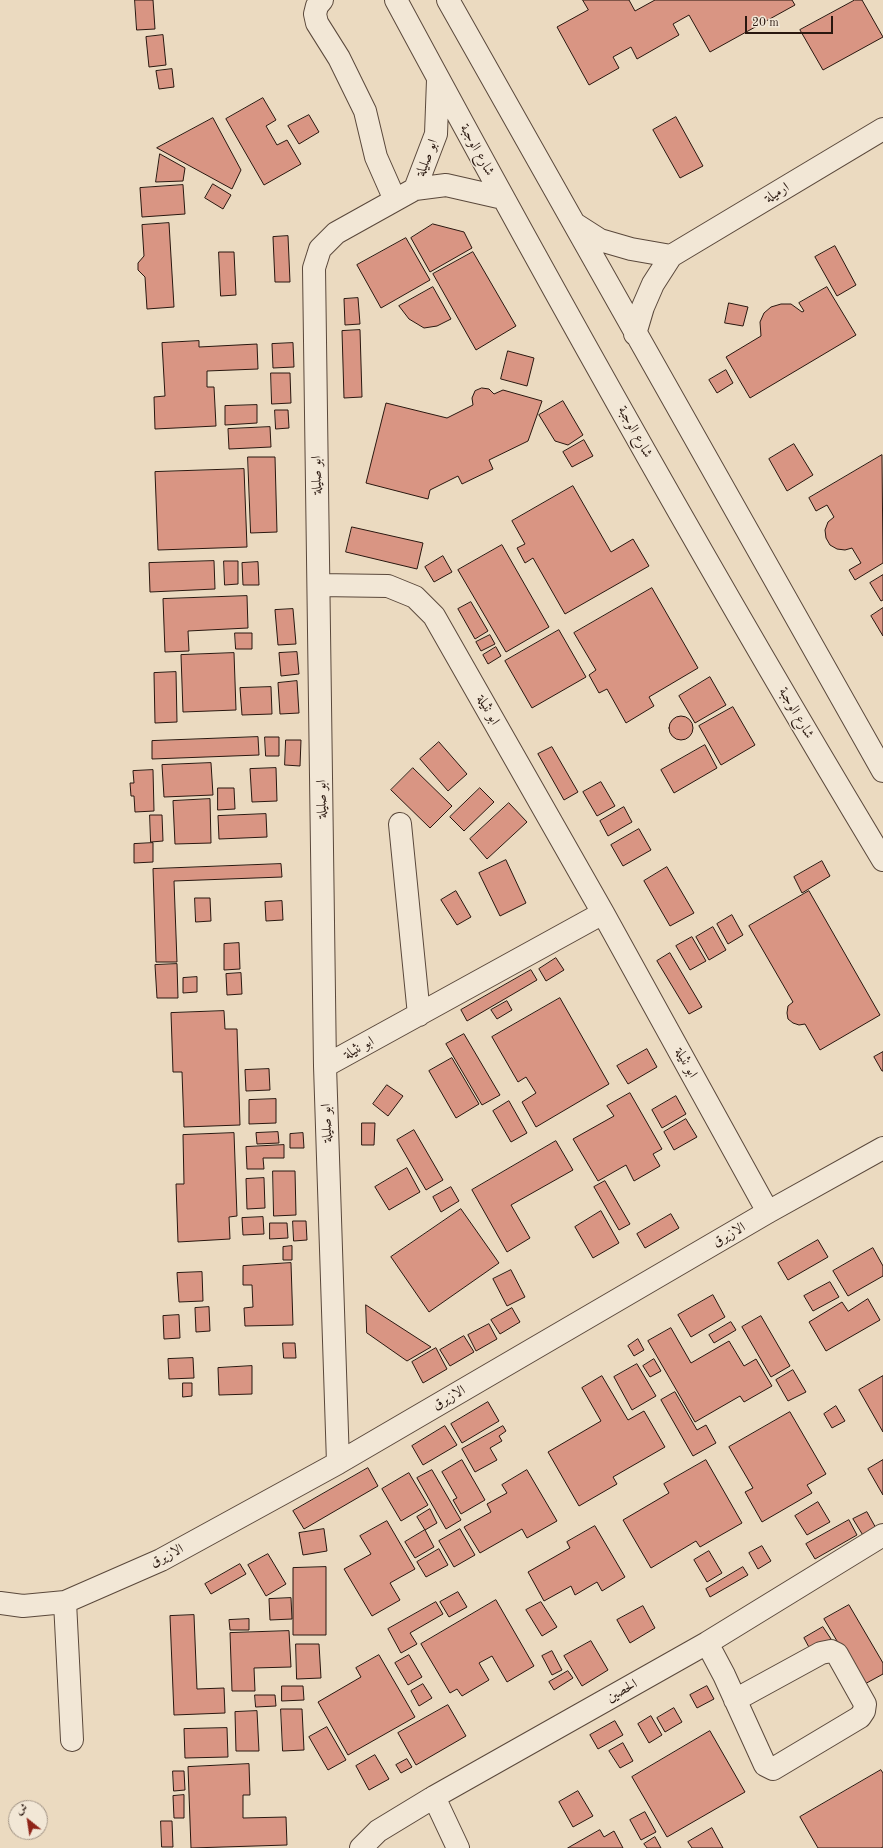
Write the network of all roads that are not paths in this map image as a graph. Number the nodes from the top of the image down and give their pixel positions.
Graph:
1 (322, 0) edge
2 (396, 0) edge
3 (448, 0) edge
4 (438, 79) junction
5 (883, 129) edge
6 (415, 189) junction
7 (503, 198) junction
8 (395, 200) junction
9 (572, 222) junction
10 (671, 256) junction
11 (635, 334) junction
12 (319, 585) junction
13 (883, 771) edge
14 (400, 824) dead end
15 (883, 860) edge
16 (604, 913) junction
17 (419, 1015) junction
18 (326, 1066) junction
19 (883, 1148) edge
20 (768, 1212) junction
21 (338, 1463) junction
22 (883, 1535) edge
23 (65, 1602) junction
24 (0, 1603) edge
25 (707, 1643) junction
26 (736, 1700) junction
27 (72, 1740) dead end
28 (434, 1797) junction
29 (361, 1848) edge
30 (458, 1848) edge

1 - 8 street
2 - 4 street, شارع الوجبة
3 - 9 street
4 - 6 street, ابو صليلة
4 - 7 street, شارع الوجبة
5 - 10 street, ارميلة
6 - 7 street, ابو صليلة
6 - 8 street, ابو صليلة
7 - 15 street, شارع الوجبة
8 - 12 street, ابو صليلة
9 - 10 street
9 - 11 street
10 - 11 street, ارميلة
11 - 13 street
12 - 16 street, ابو نثيلة
12 - 18 street, ابو صليلة
14 - 17 street
16 - 17 street, ابو نثيلة
16 - 20 street, ابو نثيلة
17 - 18 street, ابو نثيلة
18 - 21 street, ابو صليلة
19 - 20 street, الازيرق
20 - 21 street, الازيرق
21 - 23 street, الازيرق
22 - 25 street, الحصين
23 - 24 street, الازيرق
23 - 27 street
25 - 26 street
25 - 28 street, الحصين
26 - 26 street
28 - 29 street, الحصين
28 - 30 street

